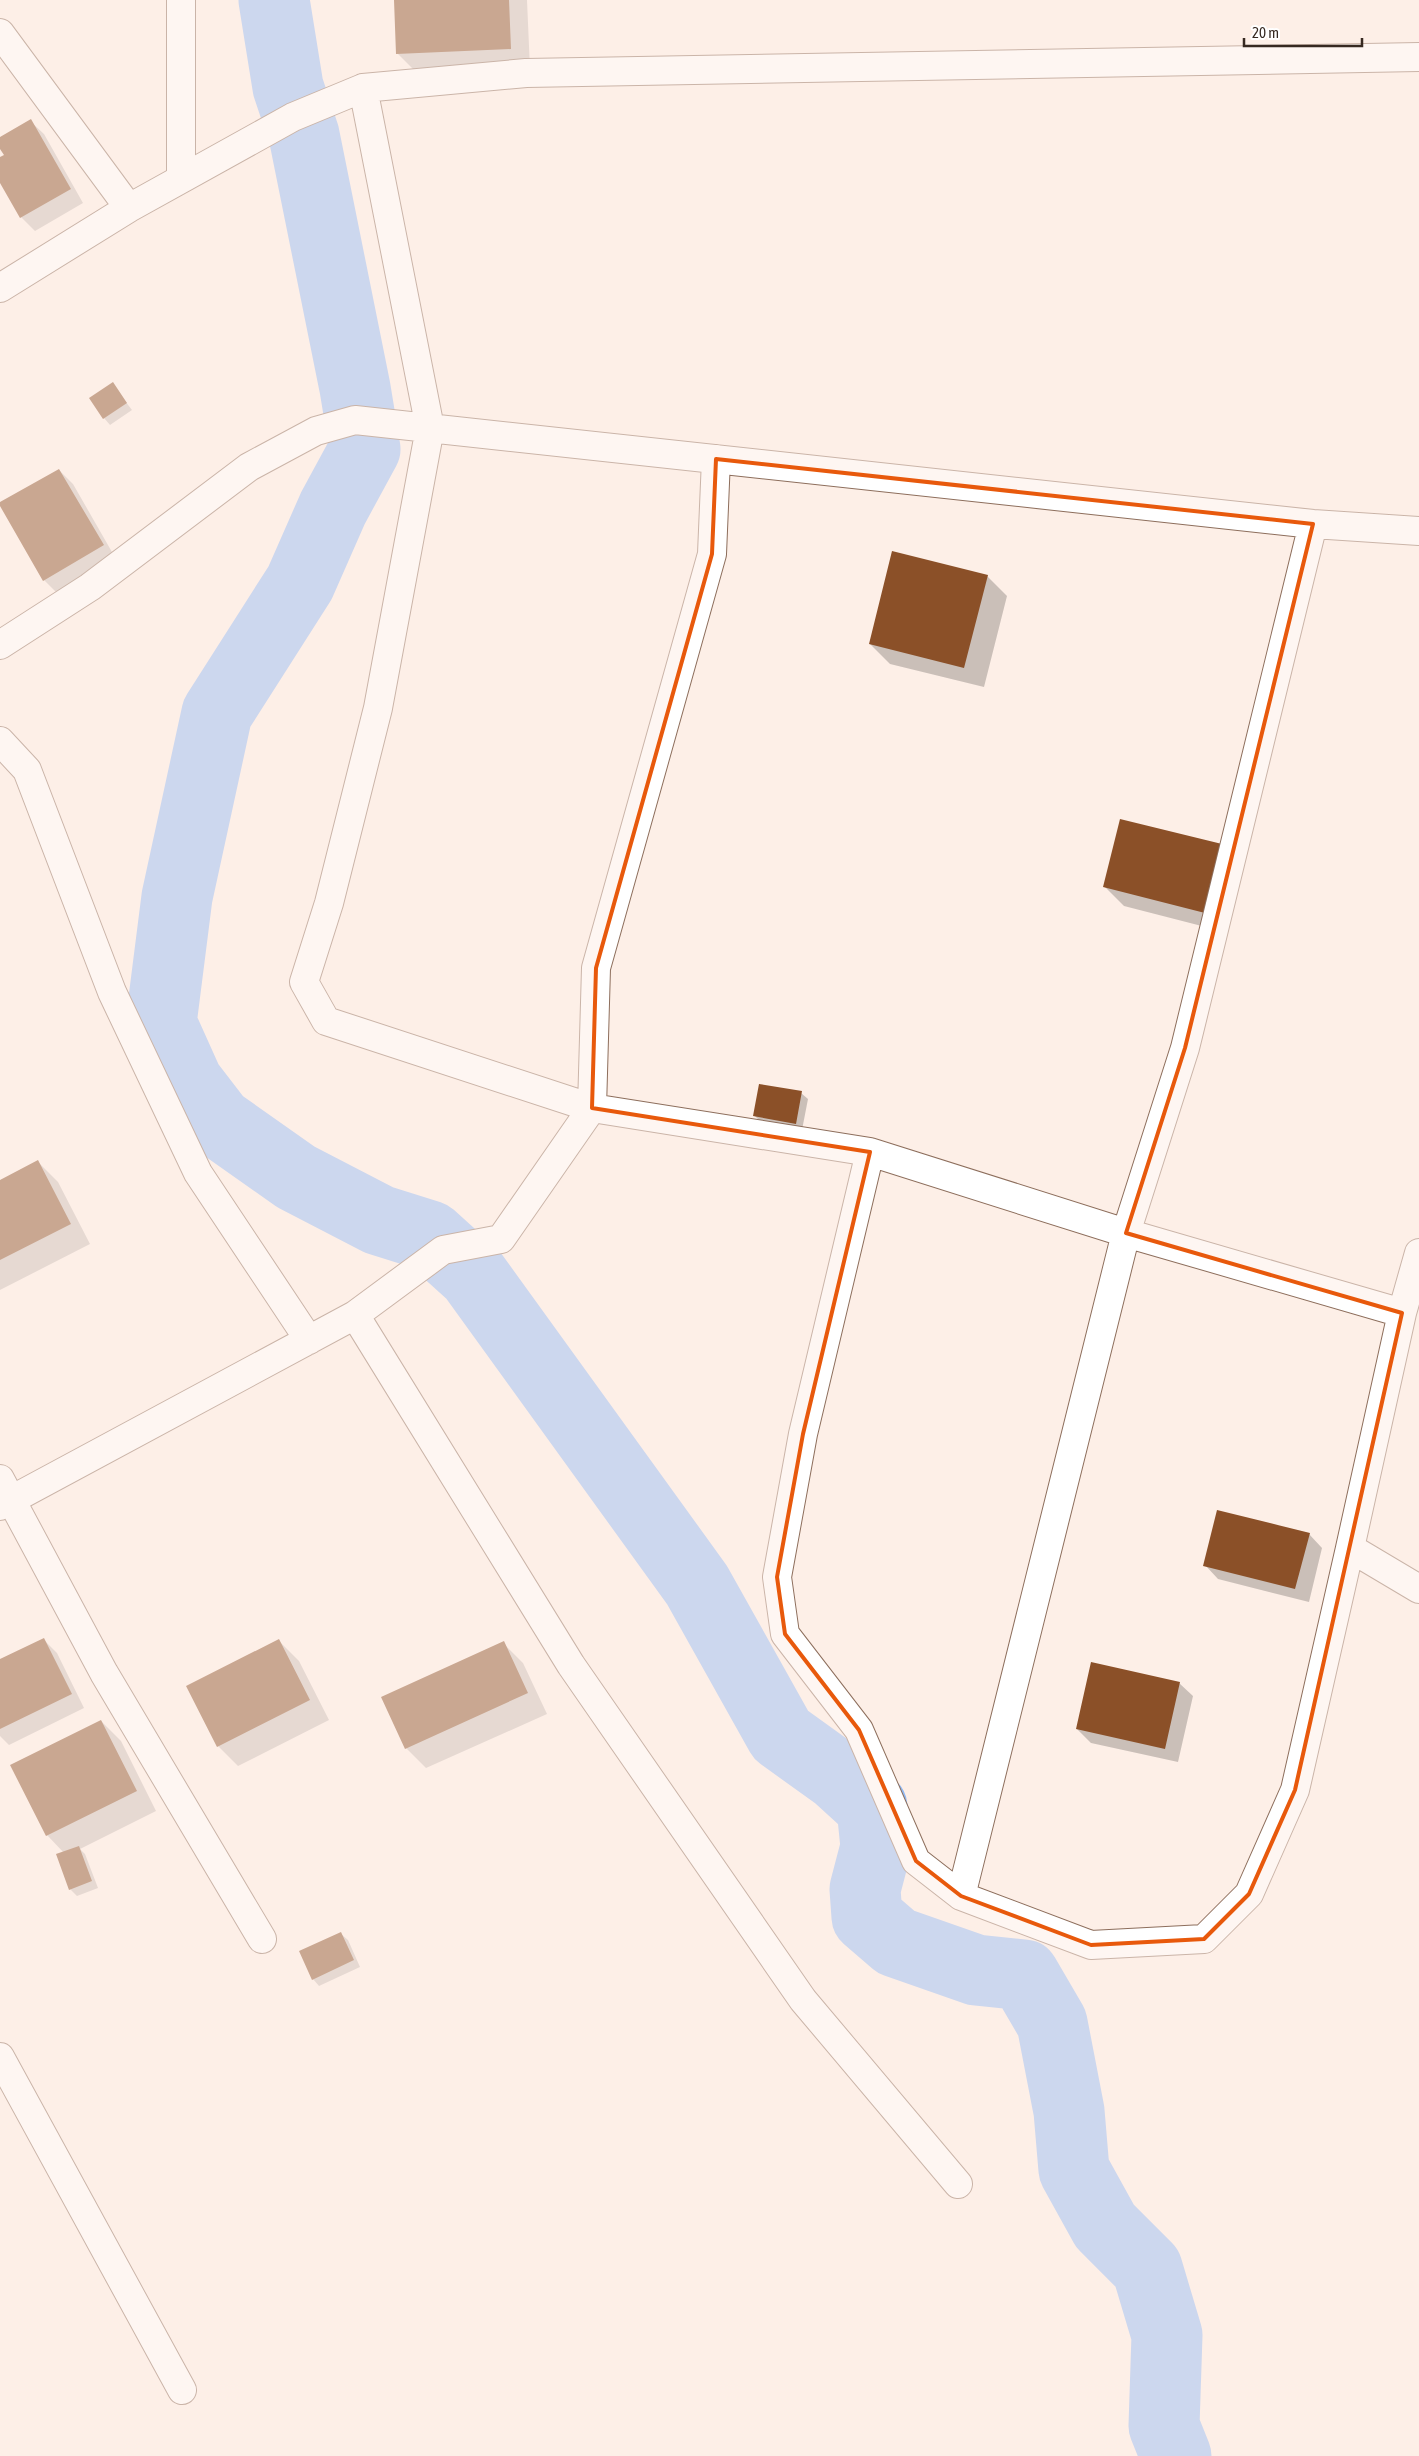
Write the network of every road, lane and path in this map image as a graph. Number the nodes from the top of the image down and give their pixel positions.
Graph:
1 (181, 0) edge
2 (0, 33) edge
3 (1419, 57) edge
4 (363, 88) junction
5 (181, 180) junction
6 (129, 208) junction
7 (0, 288) edge
8 (430, 428) junction
9 (716, 459) junction
10 (1313, 524) junction
11 (1419, 531) edge
12 (0, 645) edge
13 (0, 741) edge
14 (592, 1108) junction
15 (870, 1152) junction
16 (1126, 1233) junction
17 (1419, 1253) edge
18 (1402, 1313) junction
19 (356, 1315) junction
20 (309, 1340) junction
21 (4, 1495) edge
22 (1350, 1548) junction
23 (1419, 1589) edge
24 (961, 1896) junction
25 (262, 1939) dead end
26 (0, 2057) edge
27 (958, 2184) dead end
28 (182, 2390) dead end

1 - 5 street
2 - 6 street
3 - 4 street
4 - 5 street
4 - 8 street
5 - 6 street
6 - 7 street
8 - 9 street
8 - 12 street
8 - 14 street
9 - 10 street
9 - 14 street
10 - 11 street
10 - 16 street
13 - 20 street
14 - 15 street
14 - 19 street
15 - 16 street
15 - 24 street
16 - 18 street
16 - 24 street
17 - 18 street
18 - 22 street
19 - 20 street
19 - 27 street
20 - 21 street
21 - 25 street
22 - 23 street
22 - 24 street
26 - 28 street

